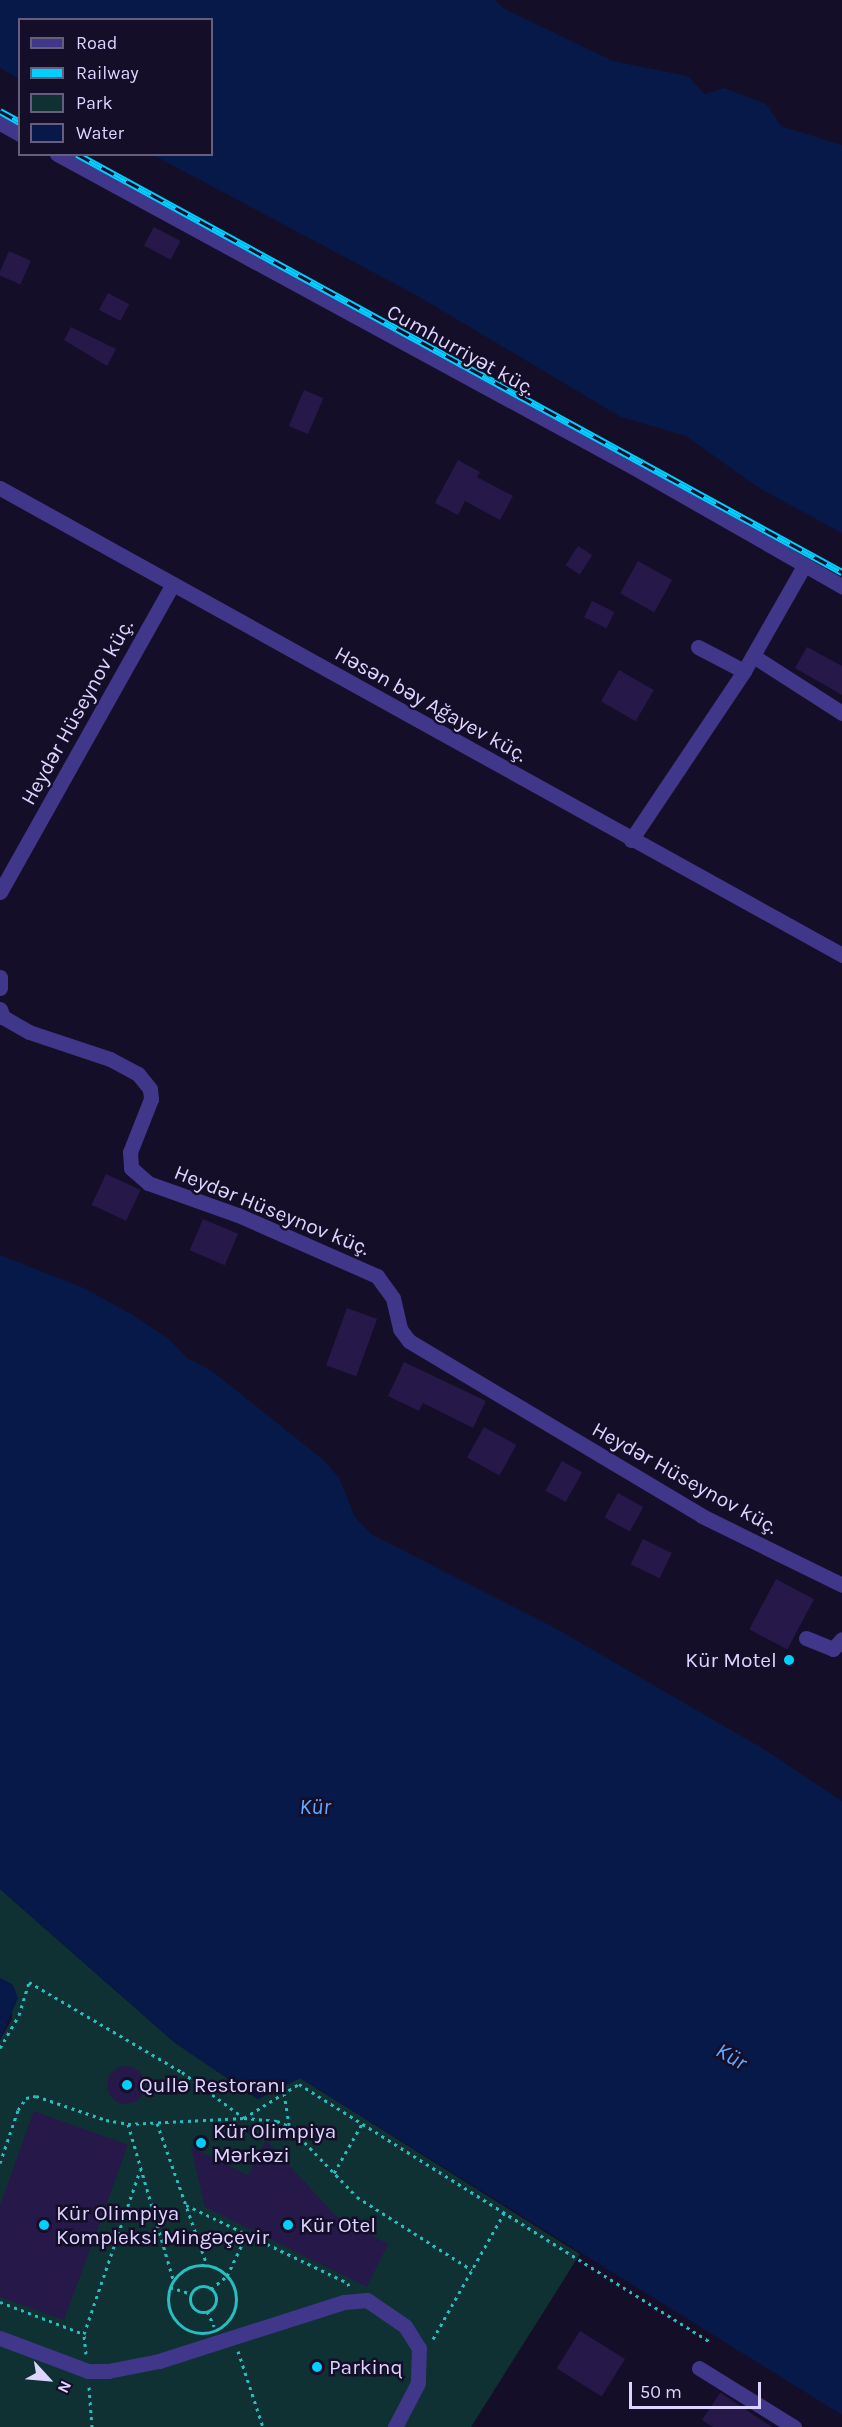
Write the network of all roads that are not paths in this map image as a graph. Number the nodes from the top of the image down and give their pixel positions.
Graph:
1 (0, 123) edge
2 (18, 133) edge
3 (61, 156) edge
4 (0, 488) edge
5 (804, 566) junction
6 (173, 584) junction
7 (842, 586) edge
8 (698, 647) dead end
9 (753, 656) junction
10 (744, 671) junction
11 (842, 713) edge
12 (631, 840) junction
13 (0, 892) edge
14 (842, 955) edge
15 (0, 977) edge
16 (0, 988) edge
17 (0, 1009) edge
18 (842, 1586) edge
19 (806, 1638) dead end
20 (842, 1639) edge
21 (0, 2338) edge
22 (699, 2368) dead end
23 (395, 2427) edge
24 (794, 2427) edge

1 - 2 street
3 - 5 street, Cumhurriyət küç.
4 - 6 street, Həsən bəy Ağayev küç.
5 - 7 street, Cumhurriyət küç.
5 - 9 street
6 - 12 street, Həsən bəy Ağayev küç.
6 - 13 street, Heydər Hüseynov küç.
8 - 10 street
9 - 10 street
9 - 11 street
10 - 12 street
12 - 14 street, Həsən bəy Ağayev küç.
15 - 16 street
17 - 18 street, Heydər Hüseynov küç.
19 - 20 street
21 - 23 street
22 - 24 street

